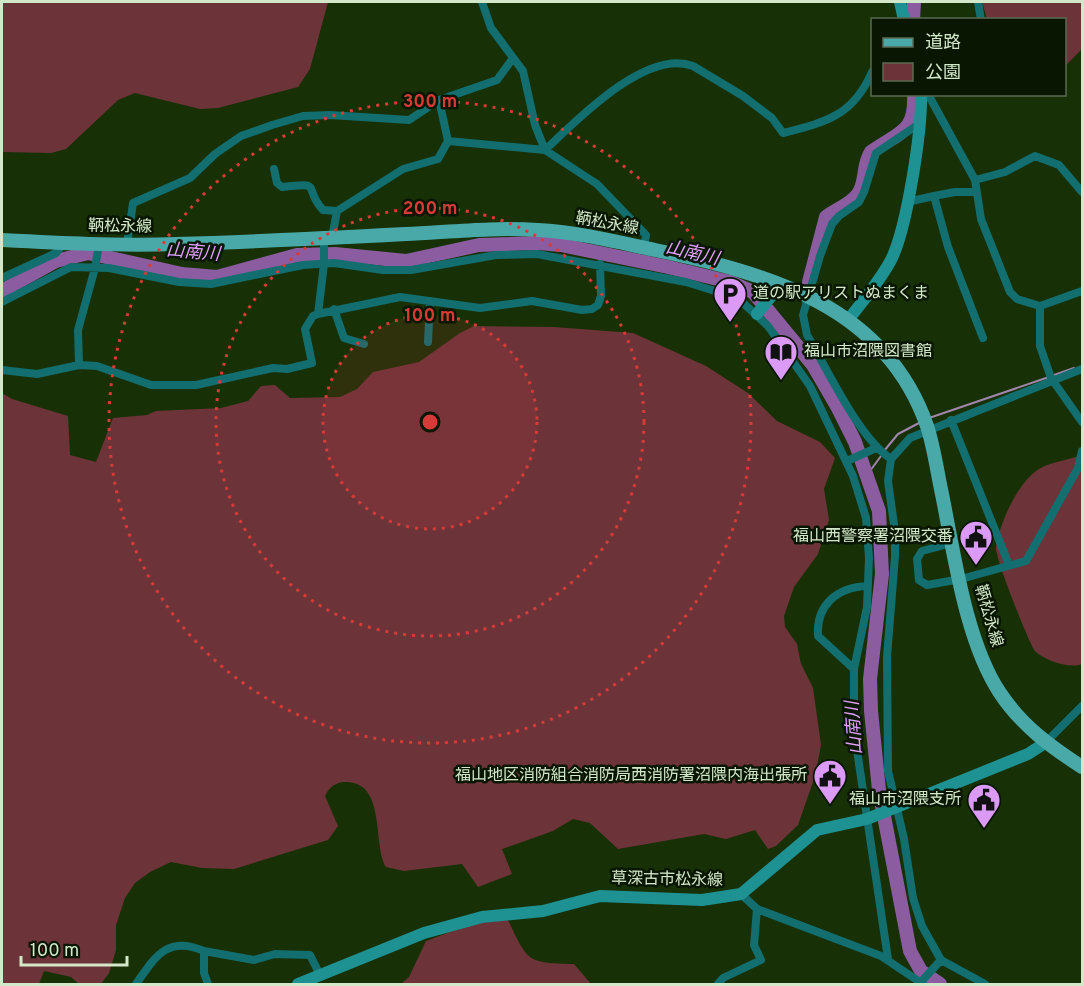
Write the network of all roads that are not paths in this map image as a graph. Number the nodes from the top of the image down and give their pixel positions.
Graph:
1 (482, 2) edge
2 (900, 2) edge
3 (978, 2) edge
4 (904, 18) edge
5 (981, 18) edge
6 (513, 58) junction
7 (871, 76) edge
8 (921, 96) edge
9 (929, 96) edge
10 (439, 100) junction
11 (919, 124) junction
12 (448, 141) junction
13 (545, 150) junction
14 (274, 169) dead end
15 (975, 180) junction
16 (976, 192) junction
17 (1083, 192) edge
18 (934, 195) junction
19 (907, 202) junction
20 (337, 211) junction
21 (2, 240) edge
22 (327, 241) junction
23 (65, 242) junction
24 (127, 244) junction
25 (99, 246) junction
26 (644, 248) junction
27 (324, 262) junction
28 (600, 264) junction
29 (96, 266) junction
30 (2, 278) edge
31 (775, 290) junction
32 (1083, 291) edge
33 (809, 296) junction
34 (430, 301) junction
35 (2, 302) edge
36 (1040, 306) junction
37 (334, 309) junction
38 (758, 312) junction
39 (318, 314) junction
40 (849, 319) junction
41 (983, 338) dead end
42 (428, 342) dead end
43 (364, 344) dead end
44 (79, 365) junction
45 (1083, 369) edge
46 (2, 370) edge
47 (1051, 377) junction
48 (951, 420) junction
49 (1083, 422) edge
50 (926, 423) junction
51 (1083, 451) edge
52 (881, 453) junction
53 (849, 460) junction
54 (952, 543) junction
55 (1009, 565) junction
56 (961, 579) junction
57 (868, 586) junction
58 (854, 669) junction
59 (1083, 706) edge
60 (1045, 743) junction
61 (1083, 767) edge
62 (893, 808) junction
63 (868, 818) junction
64 (741, 894) junction
65 (757, 909) junction
66 (204, 951) junction
67 (888, 959) junction
68 (938, 962) junction
69 (320, 975) junction
70 (922, 983) edge
71 (136, 984) edge
72 (208, 984) edge
73 (298, 984) edge
74 (718, 984) edge
75 (985, 984) edge

1 - 6 street
2 - 4 main road
3 - 5 street
6 - 10 street
6 - 13 street
7 - 13 street
8 - 11 main road
9 - 15 street
10 - 12 street
10 - 24 street
11 - 19 main road
11 - 33 street
12 - 13 street
12 - 20 street
13 - 26 street
14 - 20 street
15 - 16 street
15 - 17 street
16 - 18 street
16 - 36 street
18 - 19 street
18 - 41 street
19 - 40 main road
20 - 22 street
21 - 23 main road, 鞆松永線
22 - 24 main road, 鞆松永線
22 - 26 main road, 鞆松永線
22 - 27 street
23 - 25 main road, 鞆松永線
23 - 30 street
24 - 25 main road, 鞆松永線
25 - 29 street
26 - 31 main road, 鞆松永線
27 - 28 street
27 - 29 street
27 - 39 street
28 - 34 street
28 - 38 street
29 - 35 street
29 - 44 street
31 - 33 main road, 鞆松永線
31 - 38 main road
32 - 36 street
33 - 40 main road, 鞆松永線
33 - 52 street
34 - 37 street
34 - 42 street
36 - 47 street
37 - 39 street
37 - 43 street
38 - 53 street
39 - 44 street
40 - 50 main road, 鞆松永線
44 - 46 street
45 - 47 street
47 - 48 street
47 - 49 street
48 - 50 street
48 - 55 street
50 - 52 street
50 - 54 main road, 鞆松永線
51 - 55 street
52 - 53 street
52 - 62 street
53 - 57 street
54 - 56 main road, 鞆松永線
54 - 56 street
55 - 56 street
56 - 60 main road, 鞆松永線
57 - 58 street
57 - 58 street
58 - 63 street
59 - 60 street
60 - 61 main road, 鞆松永線
60 - 62 main road, 草深古市松永線
62 - 63 main road, 草深古市松永線
62 - 68 street
63 - 64 main road, 草深古市松永線
63 - 67 street
64 - 65 street
64 - 69 main road, 草深古市松永線
65 - 67 street
65 - 74 street
66 - 69 street
66 - 71 street
66 - 72 street
67 - 70 street
68 - 70 street
68 - 75 street
69 - 73 main road, 草深古市松永線

